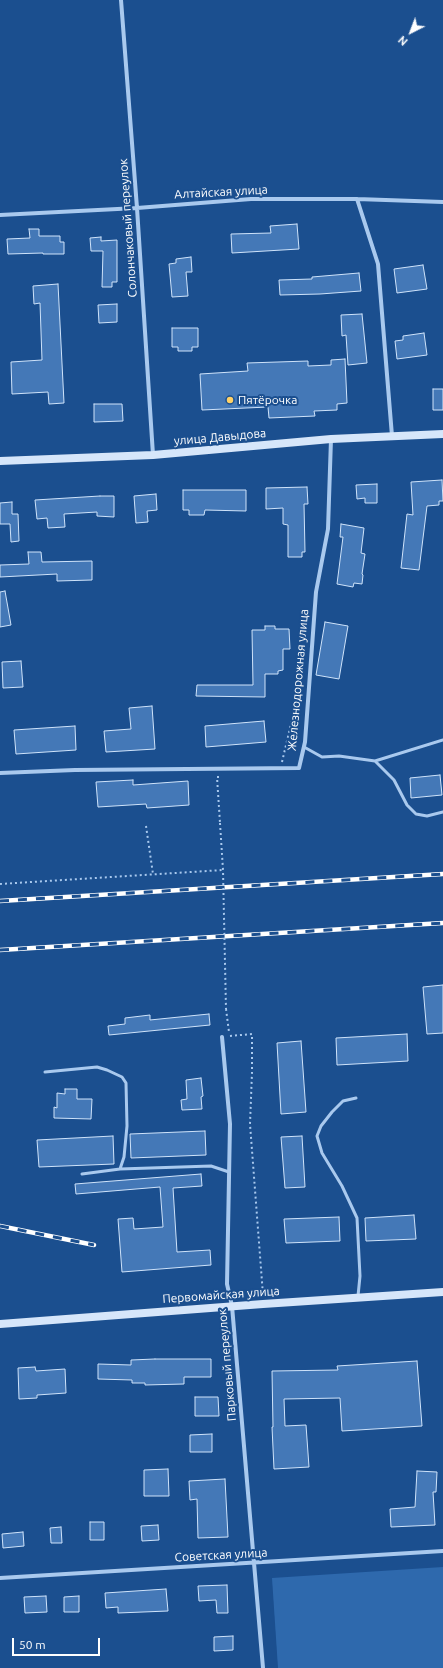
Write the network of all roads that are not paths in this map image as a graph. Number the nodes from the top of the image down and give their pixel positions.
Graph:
1 (121, 0) edge
2 (357, 199) junction
3 (443, 202) edge
4 (137, 208) junction
5 (0, 215) edge
6 (443, 434) edge
7 (392, 437) junction
8 (331, 439) junction
9 (153, 455) junction
10 (0, 461) edge
11 (443, 740) edge
12 (304, 747) junction
13 (375, 761) junction
14 (0, 773) edge
15 (443, 812) edge
16 (222, 1037) dead end
17 (45, 1072) dead end
18 (356, 1098) dead end
19 (120, 1169) junction
20 (229, 1172) junction
21 (82, 1174) dead end
22 (443, 1292) edge
23 (358, 1298) junction
24 (232, 1306) junction
25 (0, 1324) edge
26 (443, 1551) edge
27 (255, 1563) junction
28 (0, 1578) edge
29 (263, 1668) edge

1 - 4 street, Солончаковый переулок
2 - 3 street, Алтайская улица
2 - 4 street, Алтайская улица
2 - 7 street
4 - 5 street, Алтайская улица
4 - 9 street, Солончаковый переулок
6 - 7 main road, улица Давыдова
7 - 8 main road, улица Давыдова
8 - 9 main road, улица Давыдова
8 - 12 street, Железнодорожная улица
9 - 10 main road, улица Давыдова
11 - 13 lane
12 - 13 lane
12 - 14 street, Железнодорожная улица
13 - 15 lane
16 - 20 street, Парковый переулок
17 - 19 lane
18 - 23 lane
19 - 20 lane
19 - 21 lane
20 - 24 street, Парковый переулок
22 - 23 main road, Первомайская улица
23 - 24 main road, Первомайская улица
24 - 25 main road, Первомайская улица
24 - 27 street, Парковый переулок
26 - 27 street, Советская улица
27 - 28 street, Советская улица
27 - 29 street, Парковый переулок

